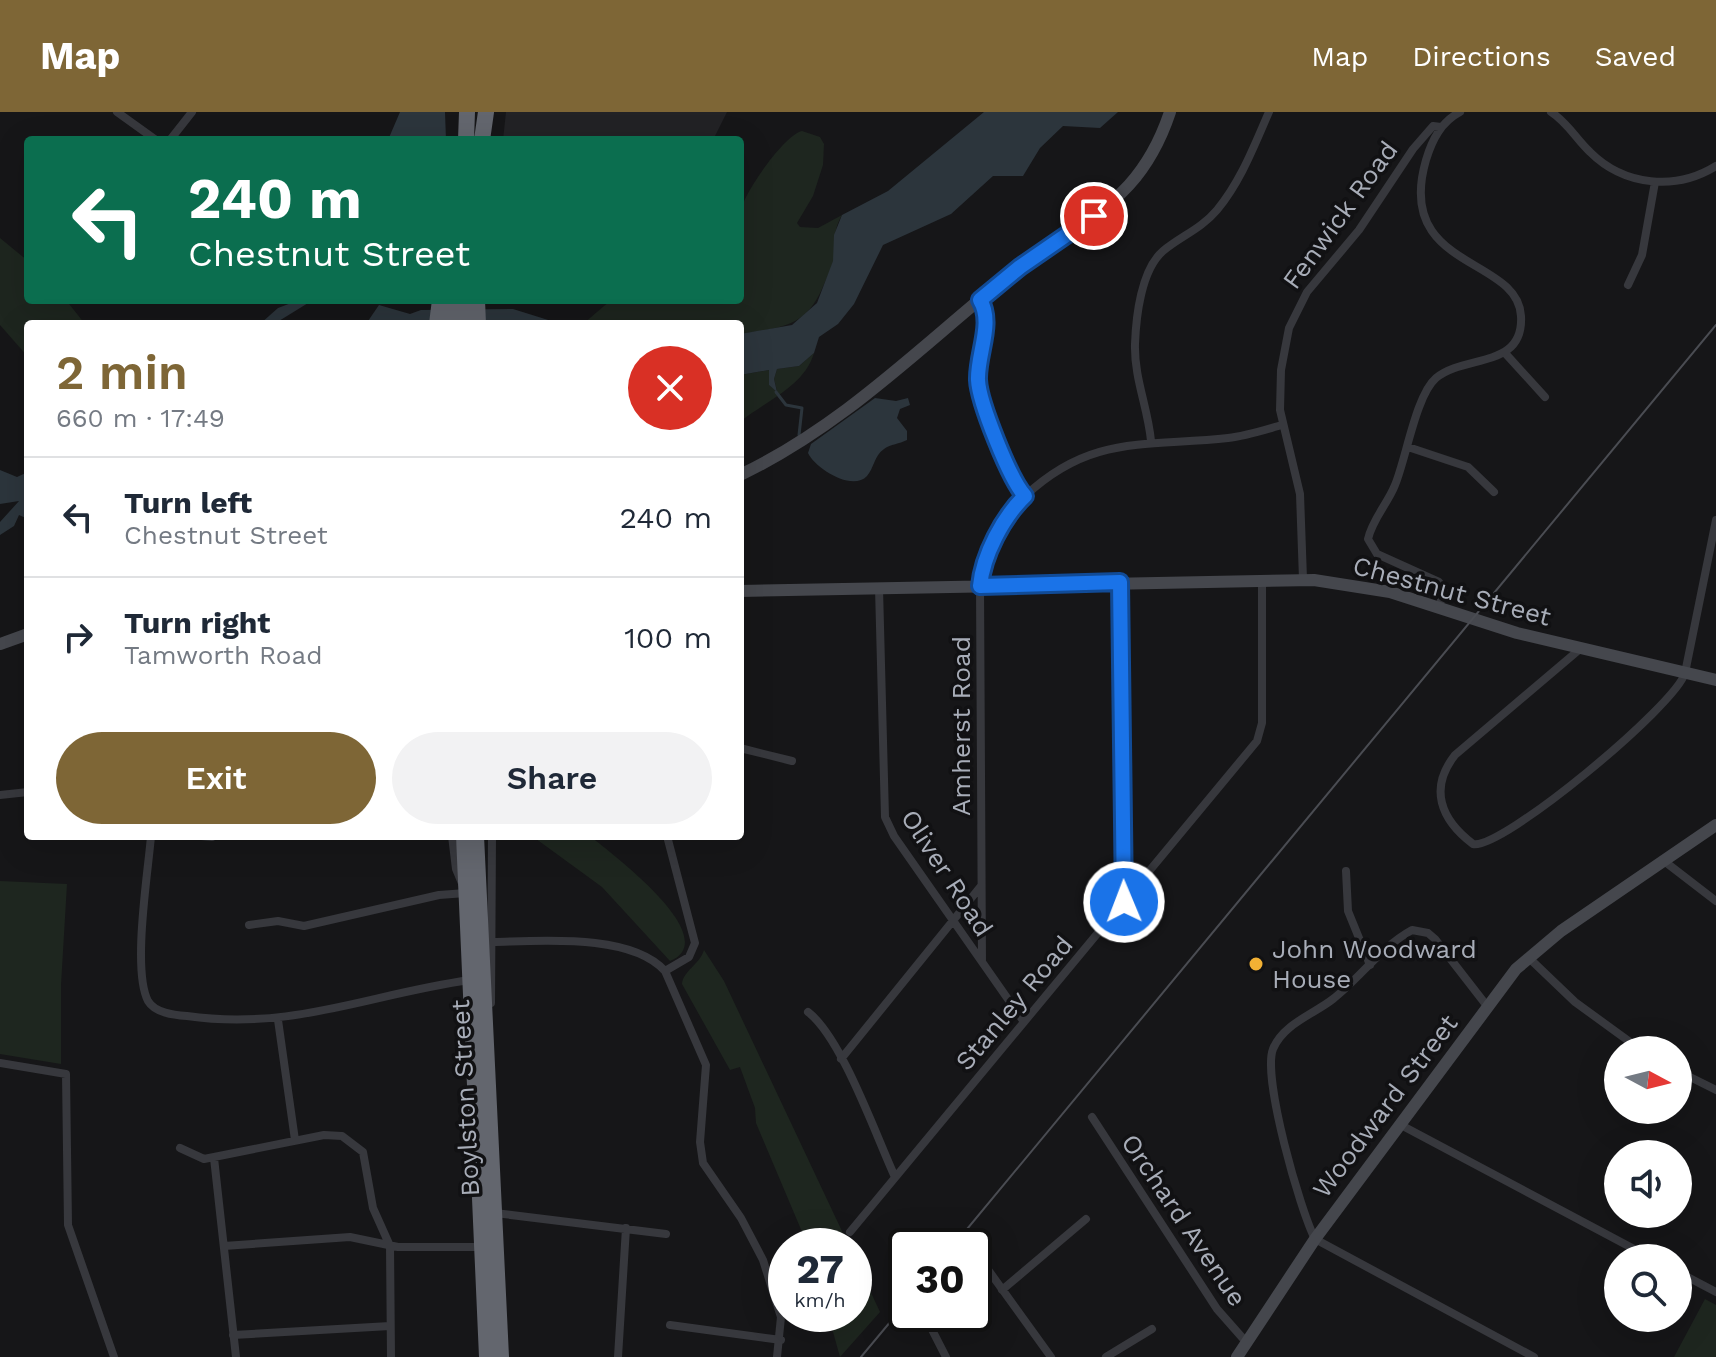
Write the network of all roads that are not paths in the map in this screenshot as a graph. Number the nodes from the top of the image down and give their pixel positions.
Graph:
1 (117, 112) edge
2 (192, 112) edge
3 (467, 112) edge
4 (488, 112) edge
5 (1170, 112) edge
6 (1269, 112) edge
7 (1460, 112) edge
8 (1551, 112) edge
9 (1441, 127) junction
10 (150, 136) edge
11 (173, 136) edge
12 (466, 136) edge
13 (483, 136) edge
14 (490, 136) edge
15 (1716, 166) edge
16 (1655, 182) junction
17 (1628, 285) dead end
18 (980, 300) junction
19 (457, 304) edge
20 (461, 304) edge
21 (441, 320) edge
22 (475, 320) edge
23 (1505, 353) junction
24 (1545, 397) dead end
25 (1282, 425) junction
26 (1151, 441) junction
27 (1408, 447) junction
28 (744, 473) edge
29 (1494, 492) dead end
30 (1025, 496) junction
31 (1716, 520) edge
32 (1262, 578) junction
33 (1303, 579) junction
34 (1120, 582) junction
35 (980, 586) junction
36 (879, 588) junction
37 (744, 591) edge
38 (1439, 607) junction
39 (24, 635) edge
40 (0, 644) edge
41 (1580, 649) junction
42 (1685, 673) junction
43 (1716, 680) edge
44 (744, 749) edge
45 (792, 761) dead end
46 (24, 792) edge
47 (0, 795) edge
48 (1716, 825) edge
49 (151, 840) edge
50 (452, 840) edge
51 (464, 840) edge
52 (476, 840) edge
53 (492, 840) edge
54 (668, 840) edge
55 (1664, 861) junction
56 (1346, 871) dead end
57 (982, 886) junction
58 (466, 893) junction
59 (1716, 901) edge
60 (1124, 902) junction
61 (953, 921) junction
62 (249, 925) dead end
63 (493, 942) junction
64 (1529, 958) junction
65 (982, 962) junction
66 (1370, 965) junction
67 (665, 971) junction
68 (471, 980) junction
69 (1487, 1006) junction
70 (808, 1012) dead end
71 (278, 1020) junction
72 (1024, 1022) junction
73 (1622, 1036) edge
74 (841, 1059) junction
75 (0, 1063) edge
76 (488, 1063) junction
77 (1692, 1078) edge
78 (1716, 1090) edge
79 (1092, 1117) dead end
80 (1399, 1124) junction
81 (295, 1140) junction
82 (180, 1148) dead end
83 (214, 1158) junction
84 (895, 1177) junction
85 (495, 1213) junction
86 (1086, 1219) dead end
87 (626, 1228) junction
88 (853, 1228) edge
89 (666, 1234) dead end
90 (1315, 1239) junction
91 (1625, 1244) edge
92 (224, 1246) junction
93 (390, 1246) junction
94 (483, 1247) junction
95 (992, 1276) edge
96 (1692, 1279) edge
97 (1002, 1290) junction
98 (1716, 1292) edge
99 (670, 1325) dead end
100 (390, 1326) junction
101 (1152, 1329) dead end
102 (933, 1332) edge
103 (233, 1335) junction
104 (781, 1340) junction
105 (1247, 1343) junction
106 (114, 1357) edge
107 (236, 1357) edge
108 (391, 1357) edge
109 (487, 1357) edge
110 (501, 1357) edge
111 (618, 1357) edge
112 (777, 1357) edge
113 (946, 1357) edge
114 (1051, 1357) edge
115 (1106, 1357) edge
116 (1237, 1357) edge
117 (1534, 1357) edge

1 - 10 street
2 - 11 street
3 - 12 highway
4 - 13 highway
4 - 14 highway
5 - 18 main road
6 - 26 street
7 - 9 street, Fenwick Road
8 - 16 street
9 - 23 street
9 - 25 street, Fenwick Road
15 - 16 street
16 - 17 street
18 - 28 main road
18 - 30 main road
19 - 21 highway
20 - 22 highway
23 - 24 street
23 - 27 street
25 - 26 street
25 - 33 street, Fenwick Road
26 - 30 street
27 - 29 street
27 - 38 street
30 - 35 main road
31 - 42 street
32 - 33 main road, Chestnut Street
32 - 34 main road, Chestnut Street
32 - 60 street, Stanley Road
33 - 38 main road, Chestnut Street
34 - 35 main road, Chestnut Street
34 - 60 street
35 - 36 main road, Chestnut Street
35 - 57 street, Amherst Road
36 - 37 main road, Chestnut Street
36 - 61 street, Oliver Road
38 - 41 main road, Chestnut Street
39 - 40 main road
41 - 42 main road, Chestnut Street
41 - 42 street
42 - 43 main road, Chestnut Street
44 - 45 street
46 - 47 street
48 - 55 main road, Woodward Street
49 - 71 street
50 - 58 street
51 - 58 highway, Boylston Street
52 - 76 highway, Boylston Street
53 - 63 street
54 - 67 street
55 - 59 street
55 - 64 main road, Woodward Street
56 - 66 street
57 - 61 street
57 - 65 street, Amherst Road
58 - 62 street
58 - 68 highway, Boylston Street
60 - 72 street, Stanley Road
61 - 65 street, Oliver Road
61 - 74 street
63 - 67 street
63 - 76 street
64 - 69 main road, Woodward Street
64 - 73 street
65 - 72 street, Oliver Road
66 - 69 street
66 - 90 street
67 - 104 street
68 - 71 street
68 - 94 highway, Boylston Street
69 - 80 main road, Woodward Street
70 - 74 street
71 - 81 street
72 - 84 street, Stanley Road
74 - 84 street
75 - 106 street
76 - 85 highway, Boylston Street
77 - 78 street
79 - 105 street, Orchard Avenue
80 - 90 main road, Woodward Street
80 - 91 street
81 - 83 street
81 - 93 street
82 - 83 street
83 - 92 street
84 - 88 street, Stanley Road
85 - 87 street
85 - 110 highway, Boylston Street
86 - 97 street
87 - 89 street
87 - 111 street
90 - 105 main road, Woodward Street
90 - 117 street
92 - 93 street
92 - 103 street
93 - 94 street
93 - 100 street
94 - 109 highway, Boylston Street
95 - 97 street
96 - 98 street
97 - 114 street
99 - 104 street
100 - 103 street
100 - 108 street
101 - 115 street
102 - 113 street
103 - 107 street
104 - 112 street
105 - 116 main road, Woodward Street

